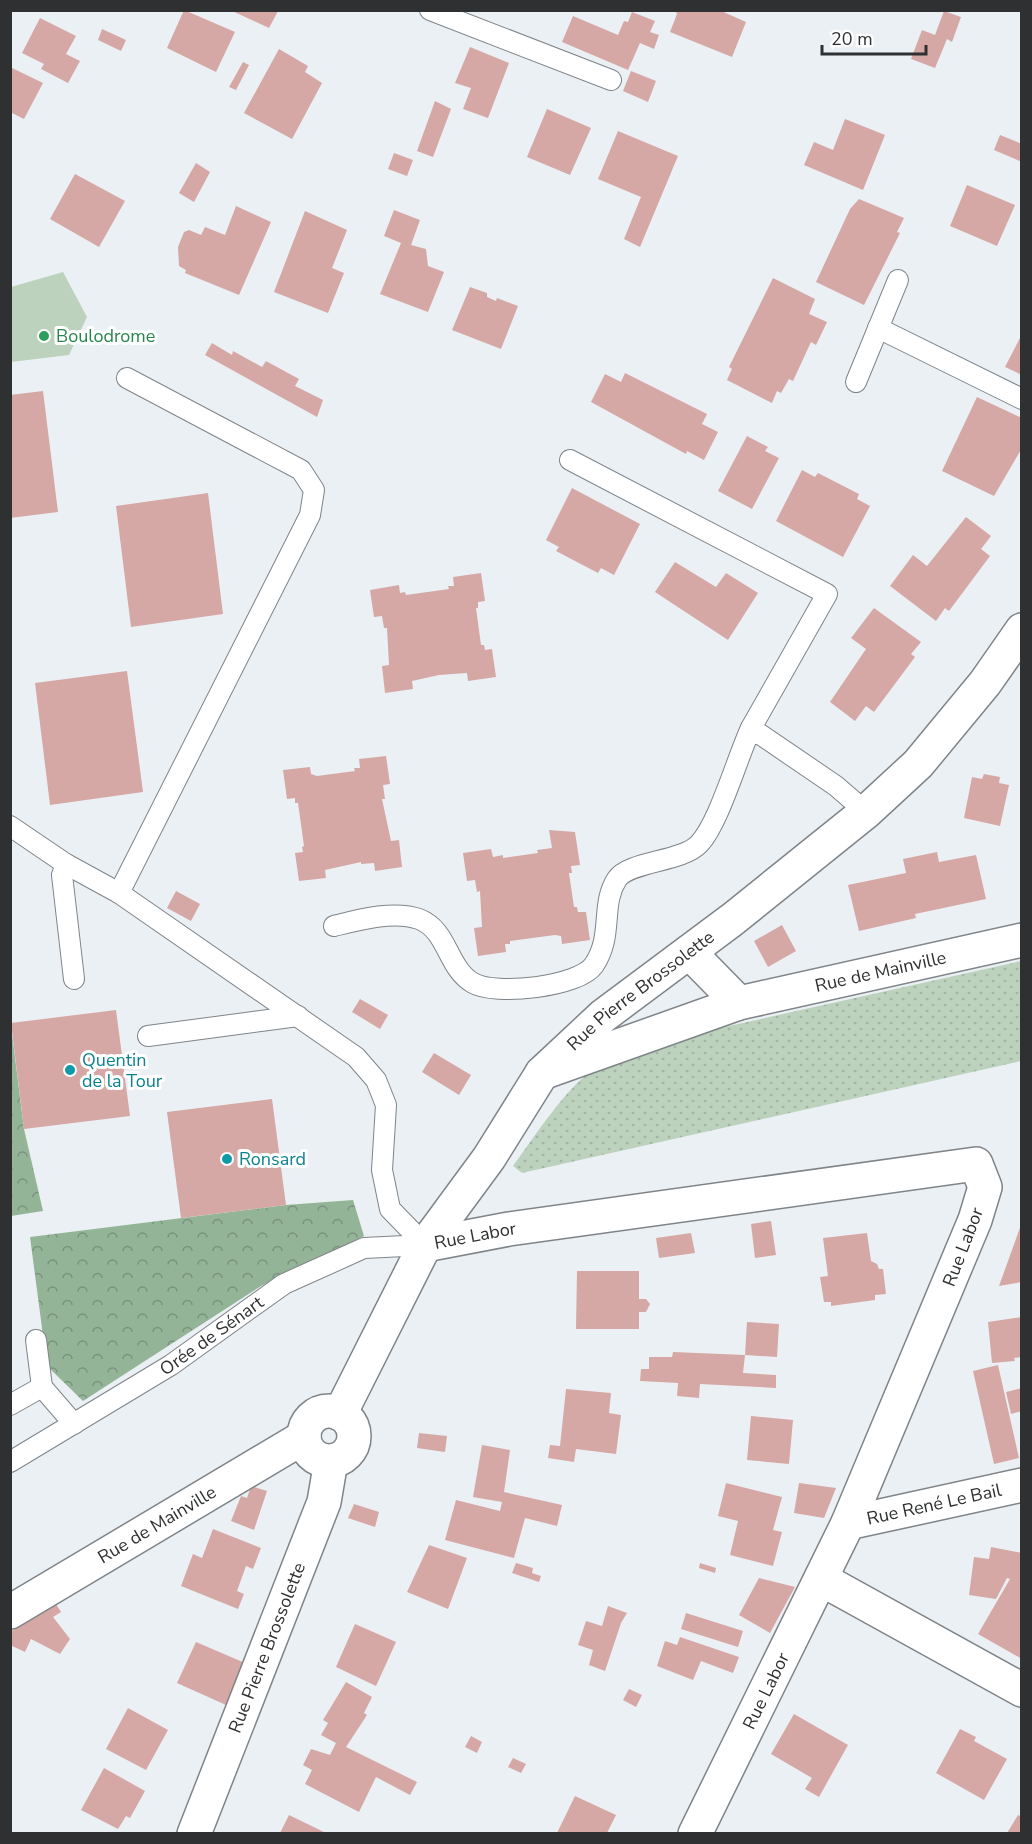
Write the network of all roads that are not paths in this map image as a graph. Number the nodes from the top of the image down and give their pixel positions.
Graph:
1 (430, 10) edge
2 (611, 80) dead end
3 (898, 280) dead end
4 (878, 328) junction
5 (127, 378) dead end
6 (856, 382) dead end
7 (1022, 399) edge
8 (570, 460) dead end
9 (1022, 630) edge
10 (751, 728) junction
11 (866, 812) junction
12 (10, 826) edge
13 (66, 864) junction
14 (119, 893) junction
15 (334, 926) dead end
16 (1022, 940) edge
17 (689, 952) junction
18 (74, 980) dead end
19 (739, 1003) junction
20 (298, 1016) junction
21 (148, 1036) dead end
22 (542, 1073) junction
23 (425, 1245) junction
24 (36, 1340) dead end
25 (42, 1387) junction
26 (10, 1405) edge
27 (340, 1414) junction
28 (74, 1424) junction
29 (304, 1437) junction
30 (331, 1461) junction
31 (10, 1462) edge
32 (1022, 1485) edge
33 (848, 1523) junction
34 (821, 1579) junction
35 (10, 1612) edge
36 (1022, 1690) edge
37 (194, 1833) edge
38 (695, 1833) edge

1 - 2 lane
3 - 4 lane
4 - 6 lane
4 - 7 lane
5 - 14 lane
8 - 10 lane
9 - 11 street, Rue Pierre Brossolette
10 - 11 lane
10 - 15 lane
11 - 17 street, Rue Pierre Brossolette
12 - 13 lane
13 - 14 lane
13 - 18 lane
14 - 20 lane
16 - 19 street, Rue de Mainville
17 - 19 street
17 - 22 street, Rue Pierre Brossolette
19 - 22 street, Rue de Mainville
20 - 21 lane
20 - 23 lane
22 - 23 street, Rue Pierre Brossolette
23 - 27 street, Rue Pierre Brossolette
23 - 28 lane, Orée de Sénart
23 - 33 street, Rue Labor
24 - 25 lane
25 - 26 lane
25 - 28 lane
27 - 29 street
27 - 30 street
28 - 31 lane, Orée de Sénart
29 - 30 street
29 - 35 street, Rue de Mainville
30 - 37 street, Rue Pierre Brossolette
32 - 33 street, Rue René Le Bail
33 - 34 street, Rue Labor
34 - 36 street
34 - 38 street, Rue Labor

